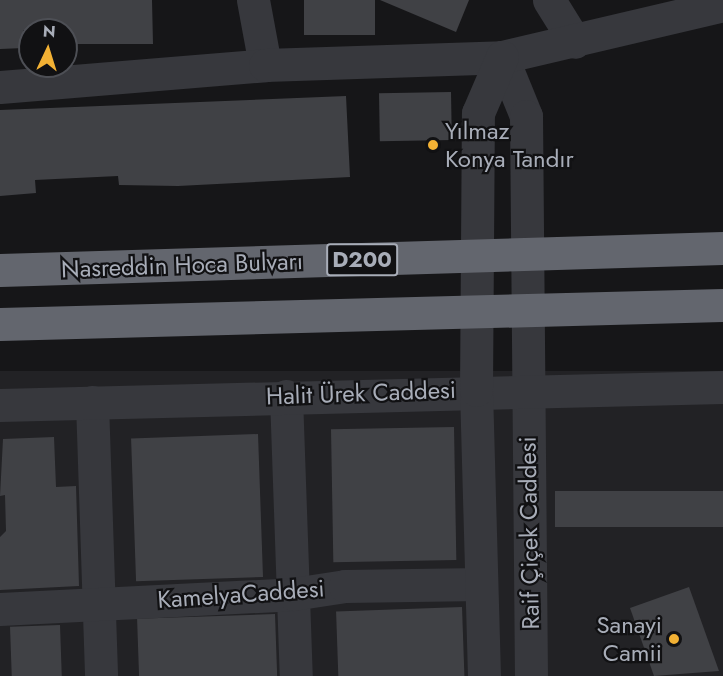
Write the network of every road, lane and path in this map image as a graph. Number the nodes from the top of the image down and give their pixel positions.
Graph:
1 (253, 0) edge
2 (549, 0) edge
3 (723, 5) edge
4 (575, 42) junction
5 (502, 57) junction
6 (265, 65) junction
7 (0, 87) edge
8 (723, 248) edge
9 (527, 254) junction
10 (477, 255) junction
11 (0, 270) edge
12 (723, 305) edge
13 (527, 310) junction
14 (477, 311) junction
15 (0, 324) edge
16 (723, 387) edge
17 (528, 389) junction
18 (476, 390) junction
19 (286, 396) junction
20 (92, 402) junction
21 (0, 405) edge
22 (481, 584) junction
23 (293, 594) junction
24 (99, 604) junction
25 (0, 609) edge
26 (101, 676) edge
27 (296, 676) edge
28 (484, 676) edge
29 (531, 676) edge

1 - 6 street
2 - 4 street
3 - 4 street
4 - 5 street
5 - 6 street
5 - 9 street, Raif Çiçek Caddesi
5 - 10 street, Raif Çiçek Caddesi
6 - 7 street
8 - 9 highway, Nasreddin Hoca Bulvarı / D200
9 - 10 highway, Nasreddin Hoca Bulvarı / D200
9 - 13 street, Raif Çiçek Caddesi
10 - 11 highway, Nasreddin Hoca Bulvarı / D200
10 - 14 street, Raif Çiçek Caddesi
12 - 13 highway, D200
13 - 14 highway, D200
13 - 17 street, Raif Çiçek Caddesi
14 - 15 highway, D200
14 - 18 street, Raif Çiçek Caddesi
16 - 17 street, Halit Ürek Caddesi
17 - 18 street, Halit Ürek Caddesi
17 - 29 street, Raif Çiçek Caddesi
18 - 19 street, Halit Ürek Caddesi
18 - 22 street, Raif Çiçek Caddesi
19 - 20 street, Halit Ürek Caddesi
19 - 23 street
20 - 21 street, Halit Ürek Caddesi
20 - 24 street
22 - 23 street, KamelyaCaddesi
22 - 28 street, Raif Çiçek Caddesi
23 - 24 street, KamelyaCaddesi
23 - 27 street
24 - 25 street, KamelyaCaddesi
24 - 26 street

